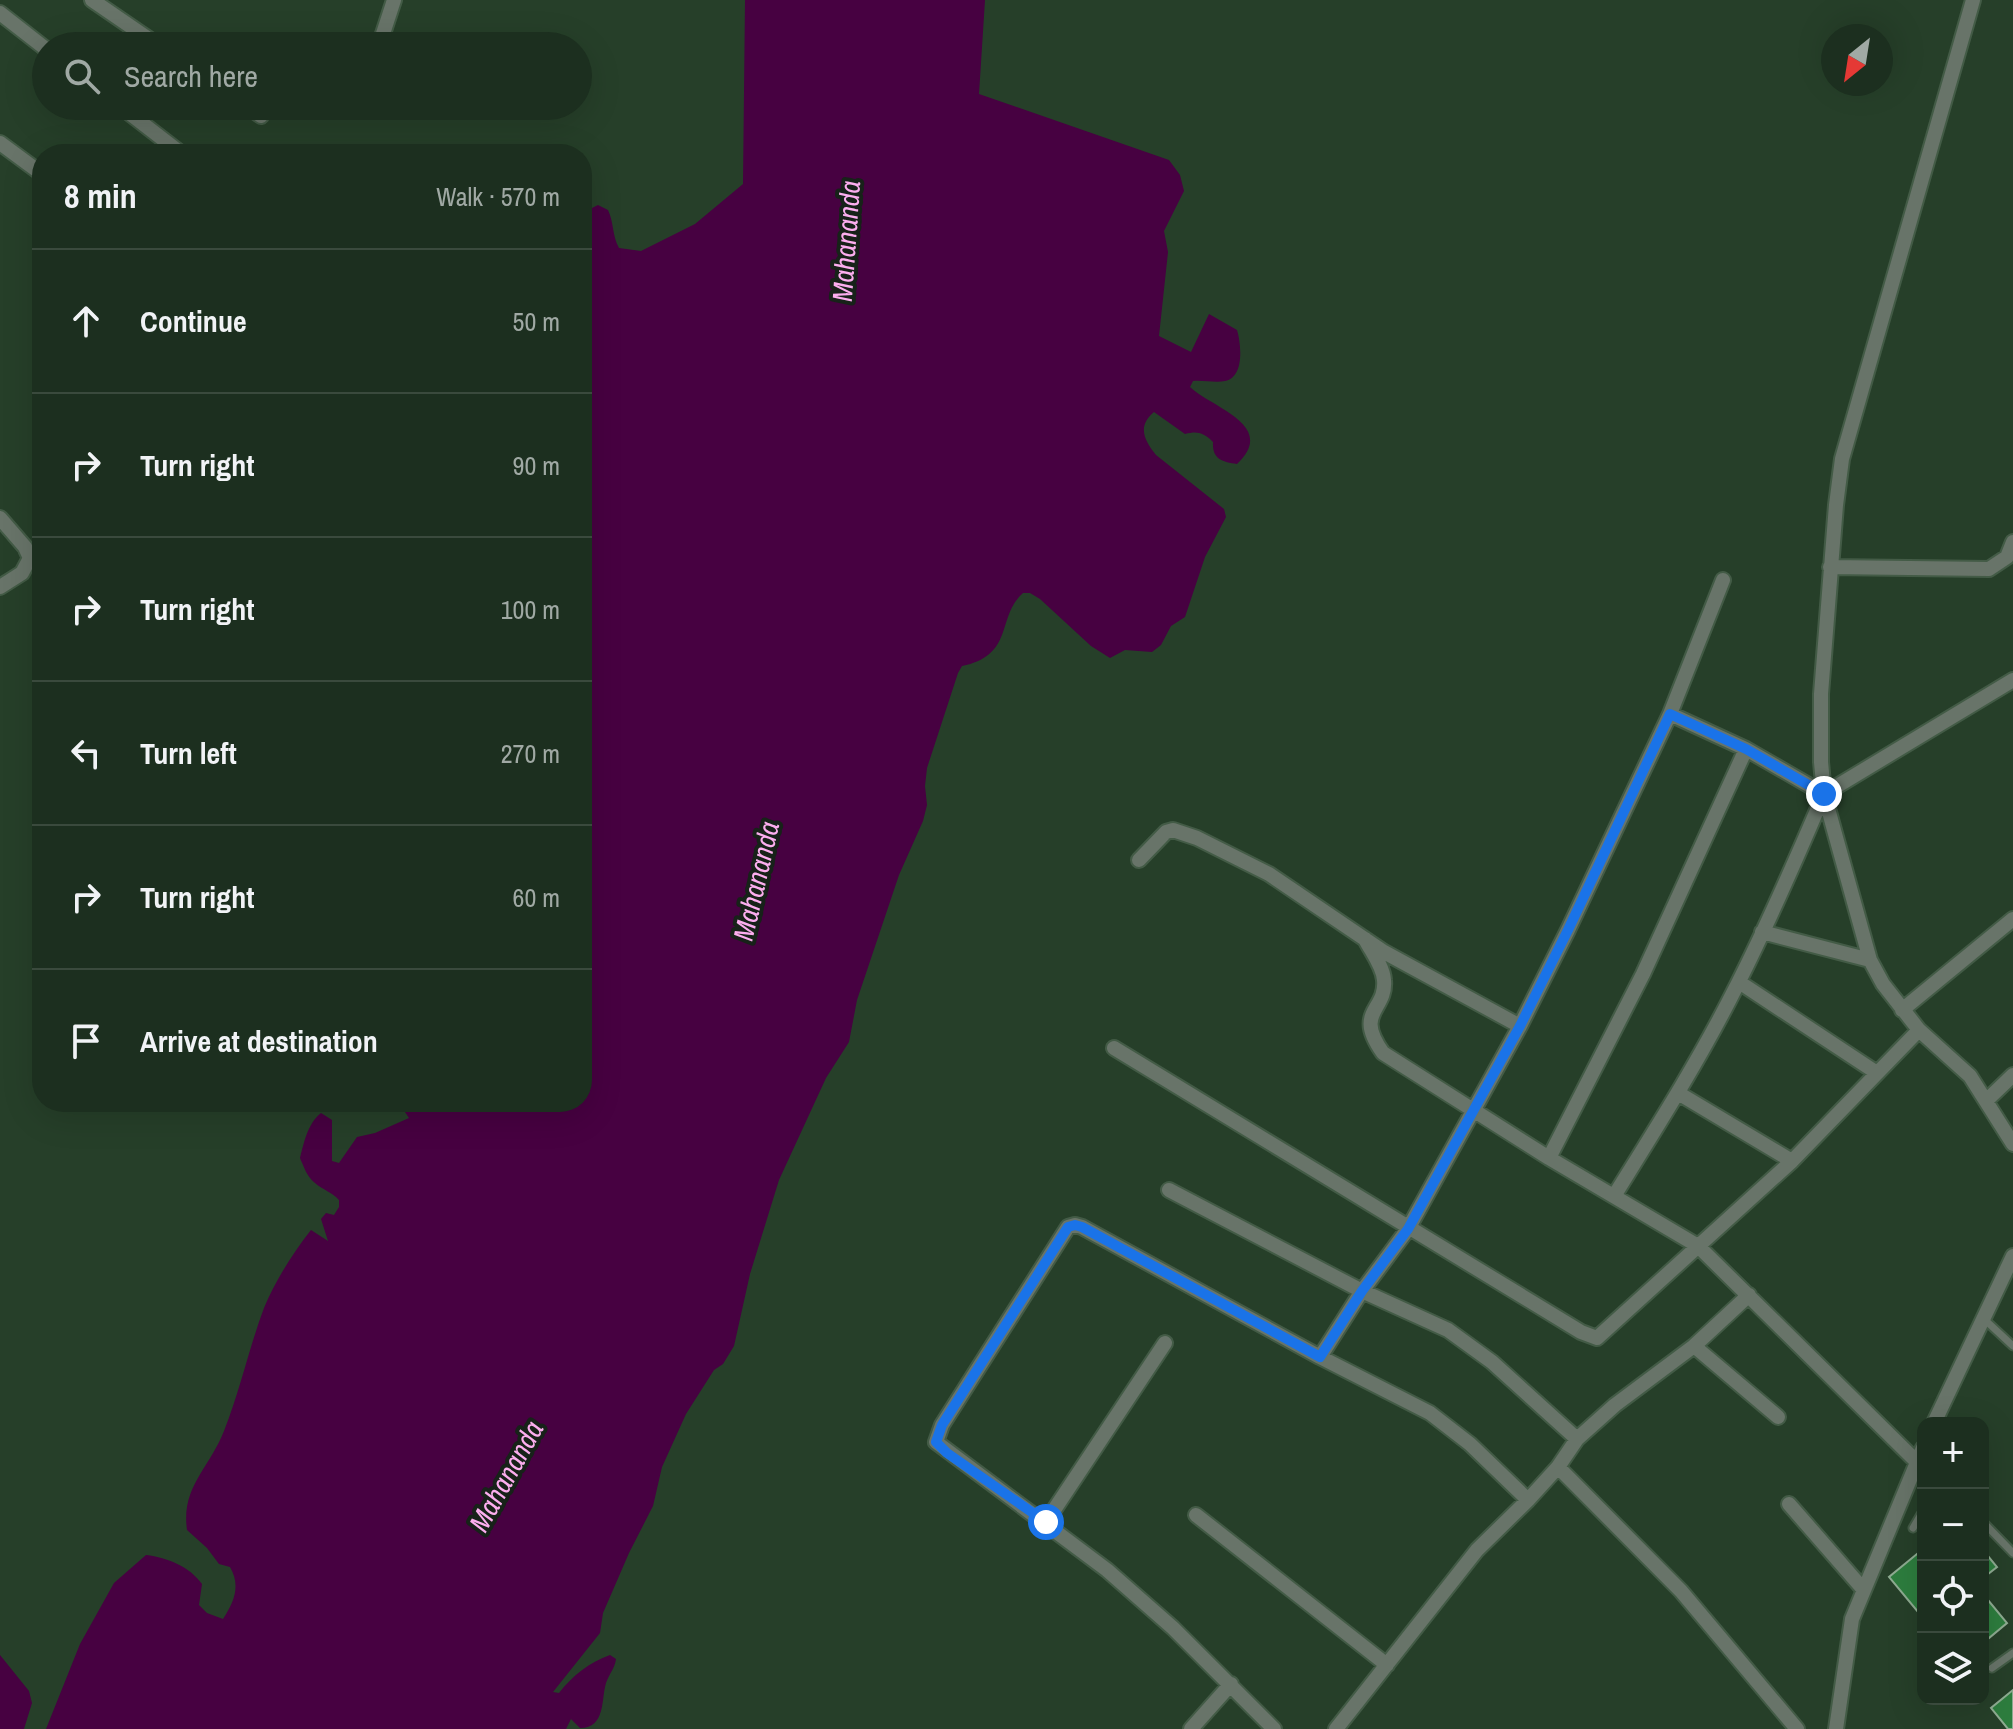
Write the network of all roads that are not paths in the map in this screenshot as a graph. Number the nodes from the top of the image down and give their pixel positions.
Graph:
1 (92, 0) edge
2 (394, 0) edge
3 (1973, 0) edge
4 (0, 13) edge
5 (139, 32) edge
6 (384, 32) edge
7 (32, 38) edge
8 (138, 120) edge
9 (0, 143) edge
10 (169, 144) edge
11 (32, 167) edge
12 (0, 518) edge
13 (2013, 542) edge
14 (1830, 567) junction
15 (1723, 580) dead end
16 (0, 587) edge
17 (2013, 680) edge
18 (1670, 714) junction
19 (1746, 749) junction
20 (1824, 794) junction
21 (1139, 860) dead end
22 (2013, 919) edge
23 (1762, 932) junction
24 (1365, 939) junction
25 (1870, 960) junction
26 (1739, 982) junction
27 (1902, 1010) junction
28 (1520, 1026) junction
29 (1919, 1030) junction
30 (1114, 1048) dead end
31 (1877, 1073) junction
32 (2013, 1075) edge
33 (1678, 1093) junction
34 (1987, 1100) junction
35 (1473, 1109) junction
36 (2013, 1144) edge
37 (1549, 1158) junction
38 (1792, 1161) junction
39 (1169, 1190) dead end
40 (1614, 1196) junction
41 (1408, 1229) junction
42 (1698, 1246) junction
43 (2013, 1256) edge
44 (1362, 1291) junction
45 (1749, 1295) junction
46 (1983, 1318) junction
47 (1165, 1343) dead end
48 (1694, 1346) junction
49 (2013, 1346) edge
50 (1320, 1357) junction
51 (1778, 1417) dead end
52 (1937, 1417) edge
53 (1577, 1439) junction
54 (1917, 1452) edge
55 (1917, 1462) edge
56 (1558, 1467) junction
57 (1528, 1500) junction
58 (1789, 1504) dead end
59 (1196, 1515) dead end
60 (1917, 1521) edge
61 (1046, 1522) junction
62 (1913, 1528) dead end
63 (1989, 1528) edge
64 (2013, 1553) edge
65 (1863, 1589) junction
66 (2013, 1653) edge
67 (1387, 1665) junction
68 (1992, 1668) dead end
69 (1231, 1684) junction
70 (1191, 1729) edge
71 (1274, 1729) edge
72 (1336, 1729) edge
73 (1797, 1729) edge
74 (1836, 1729) edge

1 - 5 street
2 - 6 street
3 - 14 street
4 - 7 street
8 - 10 street
9 - 11 street
12 - 16 street
13 - 14 street
14 - 20 street
15 - 18 street
17 - 20 street
18 - 19 street
18 - 28 street
19 - 20 street
19 - 37 street
20 - 23 street
20 - 25 street
21 - 24 street
22 - 27 street
23 - 25 street
23 - 26 street
24 - 28 street
24 - 35 street
25 - 27 street
26 - 31 street
26 - 33 street
27 - 29 street
28 - 35 street
29 - 31 street
29 - 34 street
30 - 41 street
31 - 38 street
32 - 34 street
33 - 38 street
33 - 40 street
34 - 36 street
35 - 37 street
35 - 41 street
37 - 40 street
38 - 42 street
39 - 44 street
40 - 42 street
41 - 42 street
41 - 44 street
42 - 45 street
43 - 46 street
44 - 50 street
44 - 53 street
45 - 48 street
45 - 54 street
46 - 49 lane
46 - 52 street
47 - 61 street
48 - 51 street
48 - 53 street
50 - 57 street
50 - 61 street
53 - 56 street
55 - 65 street
56 - 57 street
56 - 73 street
57 - 67 street
58 - 65 street
59 - 67 street
60 - 62 lane
61 - 69 street
63 - 64 lane
65 - 74 street
66 - 68 lane
67 - 72 street
69 - 70 street
69 - 71 street

